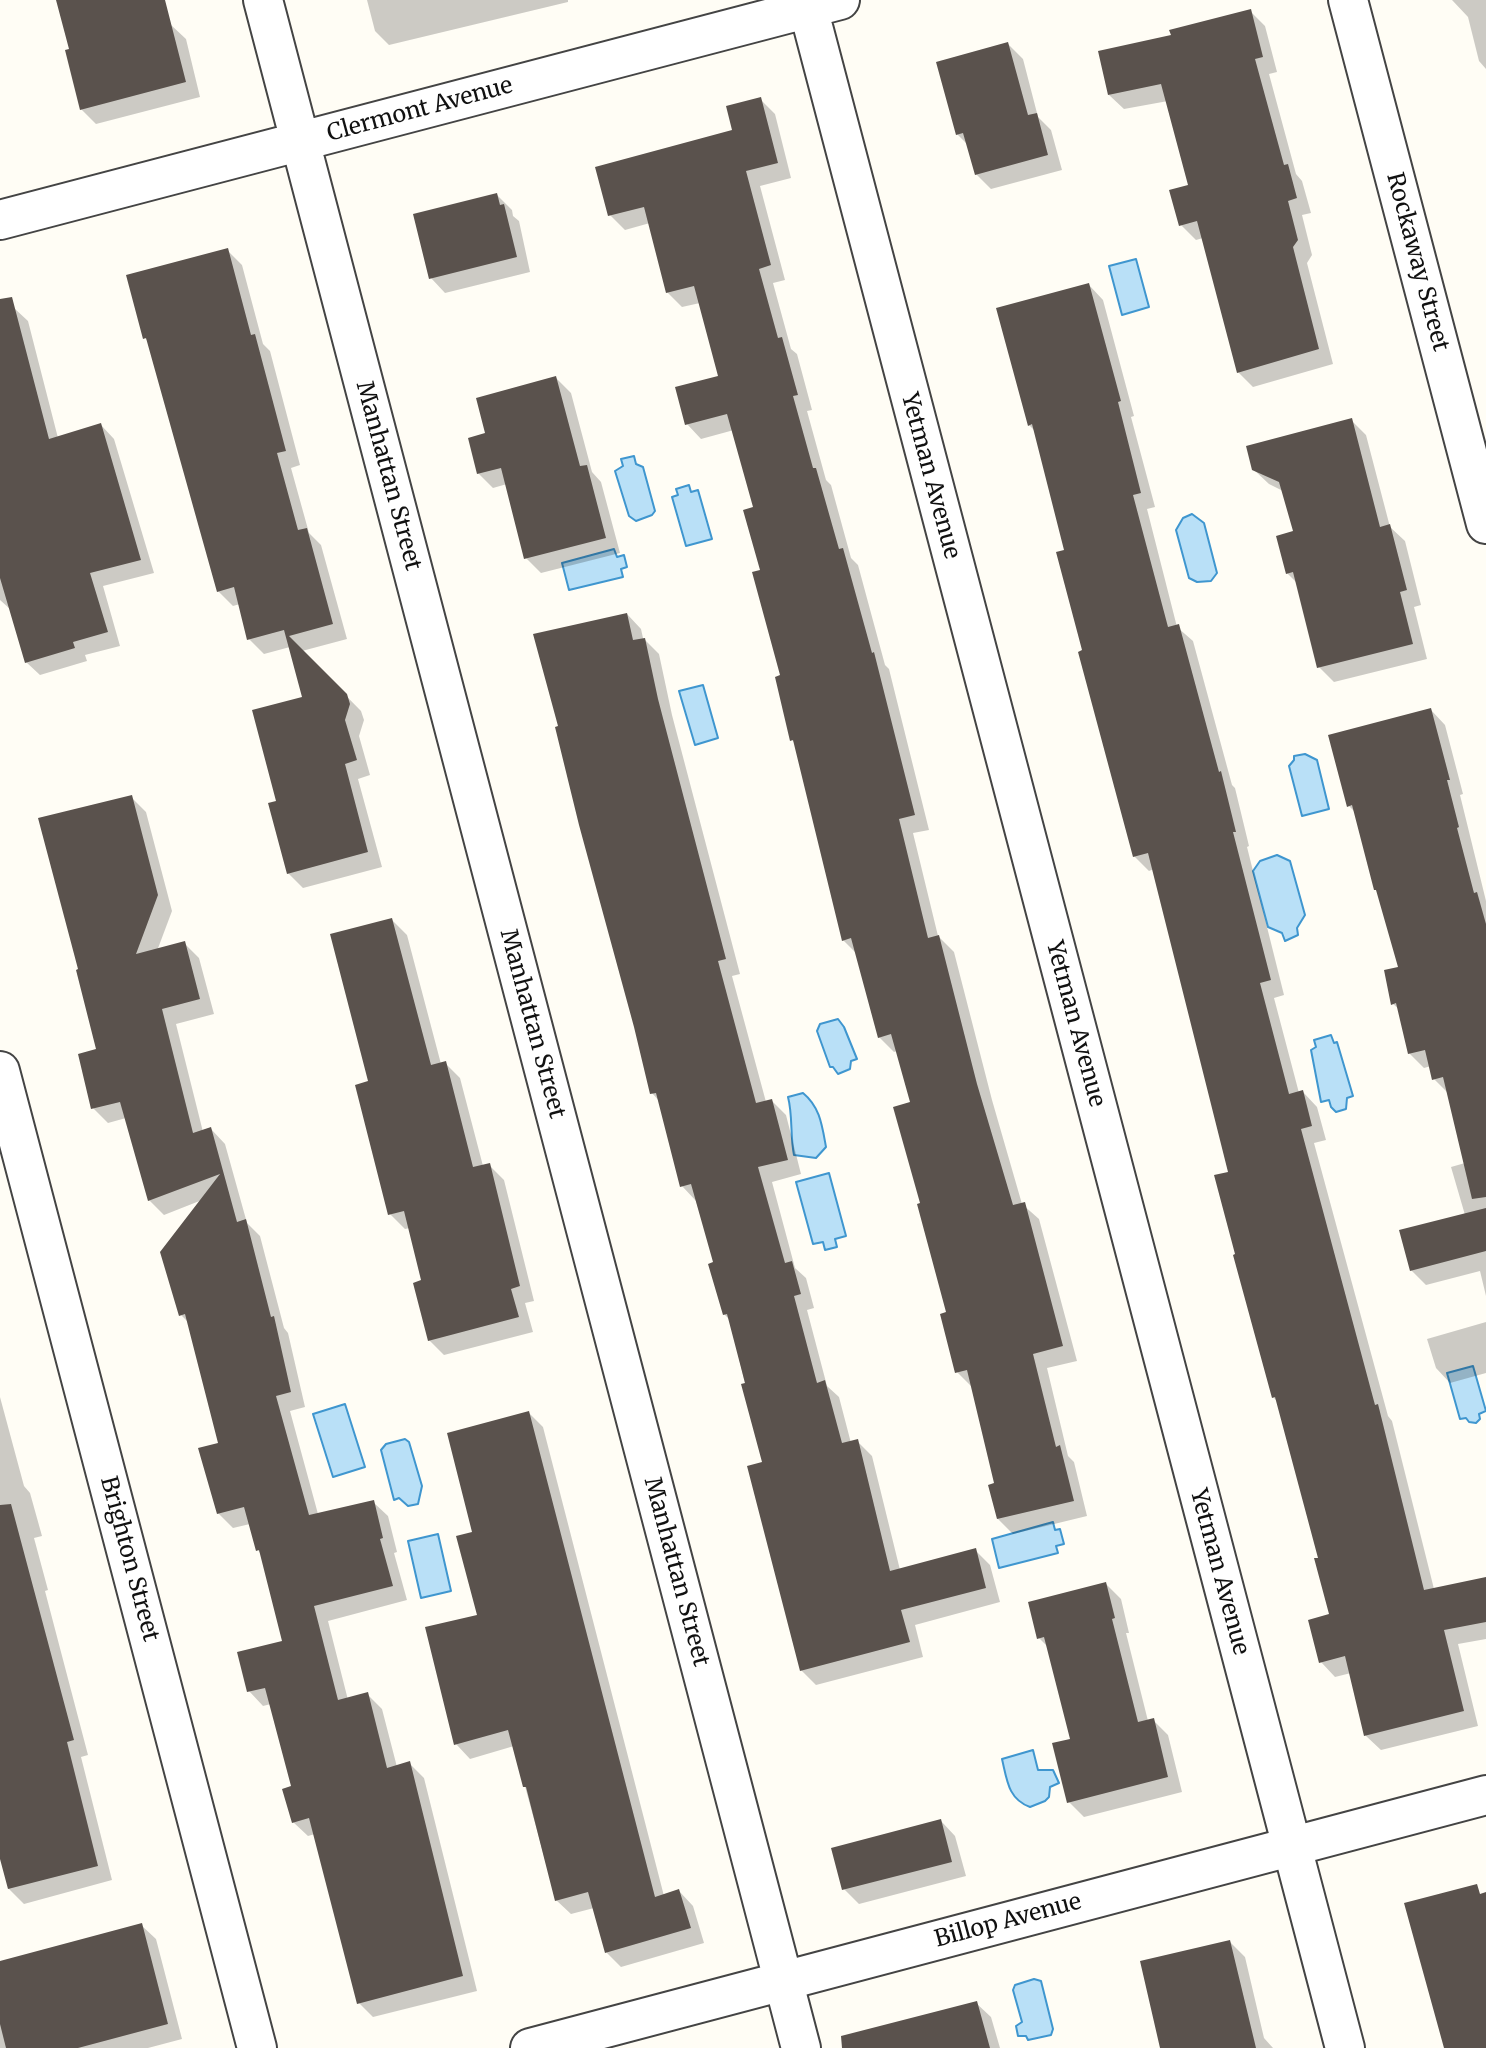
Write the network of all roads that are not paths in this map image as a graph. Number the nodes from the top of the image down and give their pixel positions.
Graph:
1 (263, 0) edge
2 (1348, 0) edge
3 (818, 3) edge
4 (300, 142) junction
5 (0, 220) edge
6 (1486, 524) edge
7 (0, 1071) edge
8 (1486, 1795) edge
9 (1291, 1846) junction
10 (783, 1982) junction
11 (257, 2048) edge
12 (530, 2048) edge
13 (801, 2048) edge
14 (1345, 2048) edge

1 - 4 street, Manhattan Street
2 - 6 street, Rockaway Street
3 - 4 street, Clermont Avenue
3 - 9 street, Yetman Avenue
4 - 5 street, Clermont Avenue
4 - 10 street, Manhattan Street
7 - 11 street, Brighton Street
8 - 9 street, Billop Avenue
9 - 10 street, Billop Avenue
9 - 14 street, Yetman Avenue
10 - 12 street, Billop Avenue
10 - 13 street, Manhattan Street

